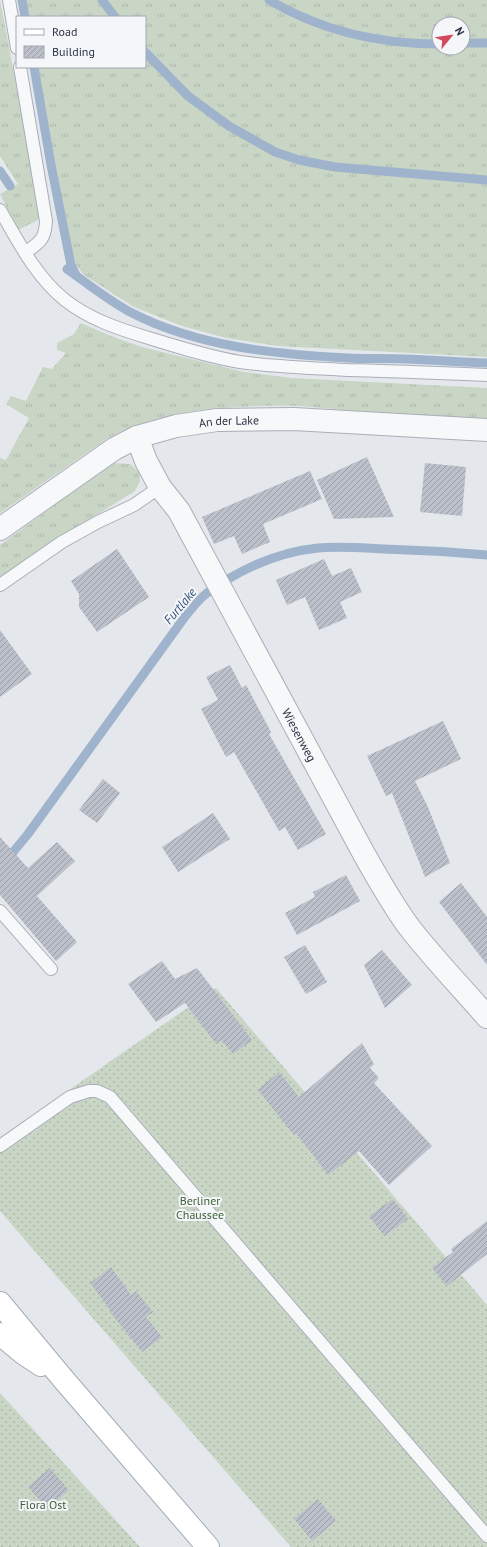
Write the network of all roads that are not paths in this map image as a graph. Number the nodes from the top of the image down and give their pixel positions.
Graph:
1 (8, 0) edge
2 (16, 43) edge
3 (20, 68) edge
4 (0, 210) edge
5 (25, 253) junction
6 (487, 375) edge
7 (487, 430) edge
8 (137, 437) junction
9 (160, 487) junction
10 (0, 529) edge
11 (0, 585) edge
12 (0, 912) edge
13 (51, 968) dead end
14 (487, 1017) edge
15 (0, 1146) edge
16 (0, 1304) edge
17 (0, 1334) edge
18 (64, 1380) junction
19 (487, 1536) edge
20 (208, 1547) edge

1 - 2 lane
3 - 5 lane
4 - 5 lane
5 - 6 lane
7 - 8 street, An der Lake
8 - 9 street, Wiesenweg
8 - 10 street, An der Lake
9 - 11 lane
9 - 14 street, Wiesenweg
12 - 13 lane
15 - 19 lane
16 - 18 main road
17 - 18 main road
18 - 20 main road

